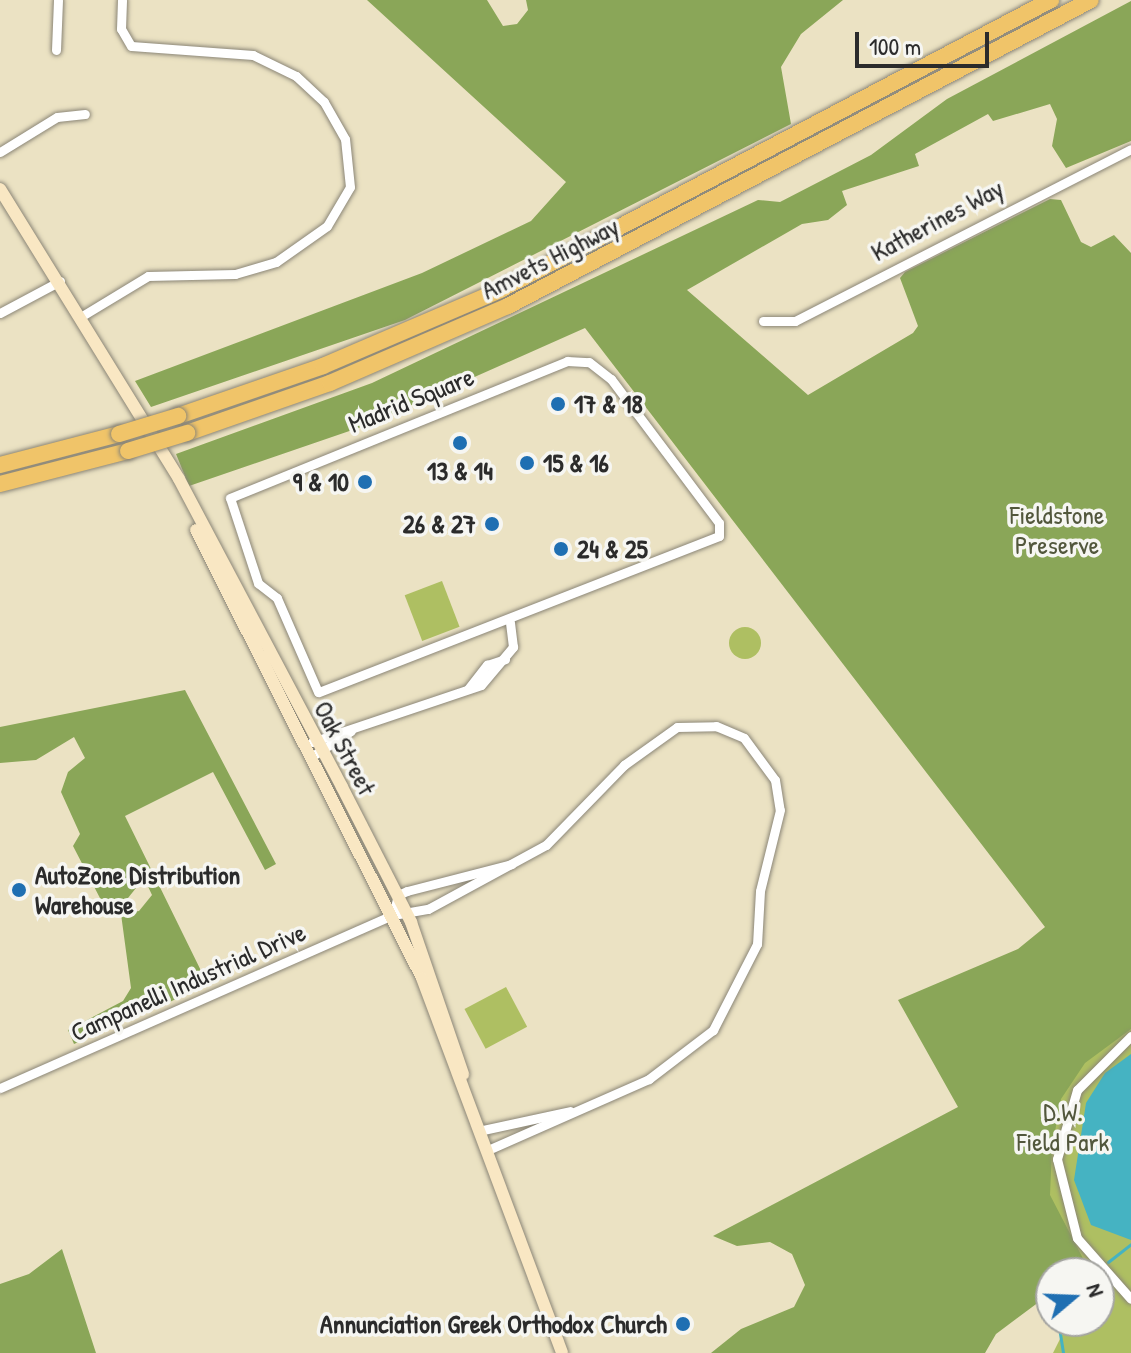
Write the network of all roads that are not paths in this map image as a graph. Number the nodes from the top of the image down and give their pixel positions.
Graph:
1 (58, 0) edge
2 (122, 0) edge
3 (1051, 0) edge
4 (1091, 0) edge
5 (56, 50) dead end
6 (85, 114) dead end
7 (1131, 149) edge
8 (0, 152) edge
9 (0, 189) edge
10 (60, 281) junction
11 (0, 313) edge
12 (82, 316) junction
13 (763, 321) dead end
14 (0, 465) edge
15 (0, 484) edge
16 (510, 622) junction
17 (315, 747) junction
18 (515, 863) junction
19 (398, 895) junction
20 (393, 915) junction
21 (409, 918) junction
22 (1131, 1036) edge
23 (463, 1074) junction
24 (0, 1088) edge
25 (570, 1111) junction
26 (483, 1130) junction
27 (490, 1149) junction
28 (1131, 1299) edge
29 (562, 1353) edge

1 - 5 street
2 - 12 street
3 - 14 highway, Amvets Highway, bridge
4 - 15 highway, Amvets Highway, bridge
6 - 8 street
7 - 13 street, Katherines Way
9 - 10 main road, Oak Street
10 - 11 street
10 - 12 main road, Oak Street
12 - 17 main road, Oak Street
16 - 16 street, Madrid Square
16 - 17 street
17 - 19 main road, Oak Street
17 - 20 main road, Oak Street
18 - 19 street
18 - 21 street
18 - 25 street
19 - 20 street
19 - 21 main road, Oak Street
20 - 21 street
20 - 23 main road, Oak Street
20 - 24 street, Campanelli Industrial Drive
21 - 23 main road, Oak Street
22 - 28 street
23 - 26 main road, Oak Street
25 - 26 street
25 - 27 street
26 - 27 main road, Oak Street
27 - 29 main road, Oak Street

